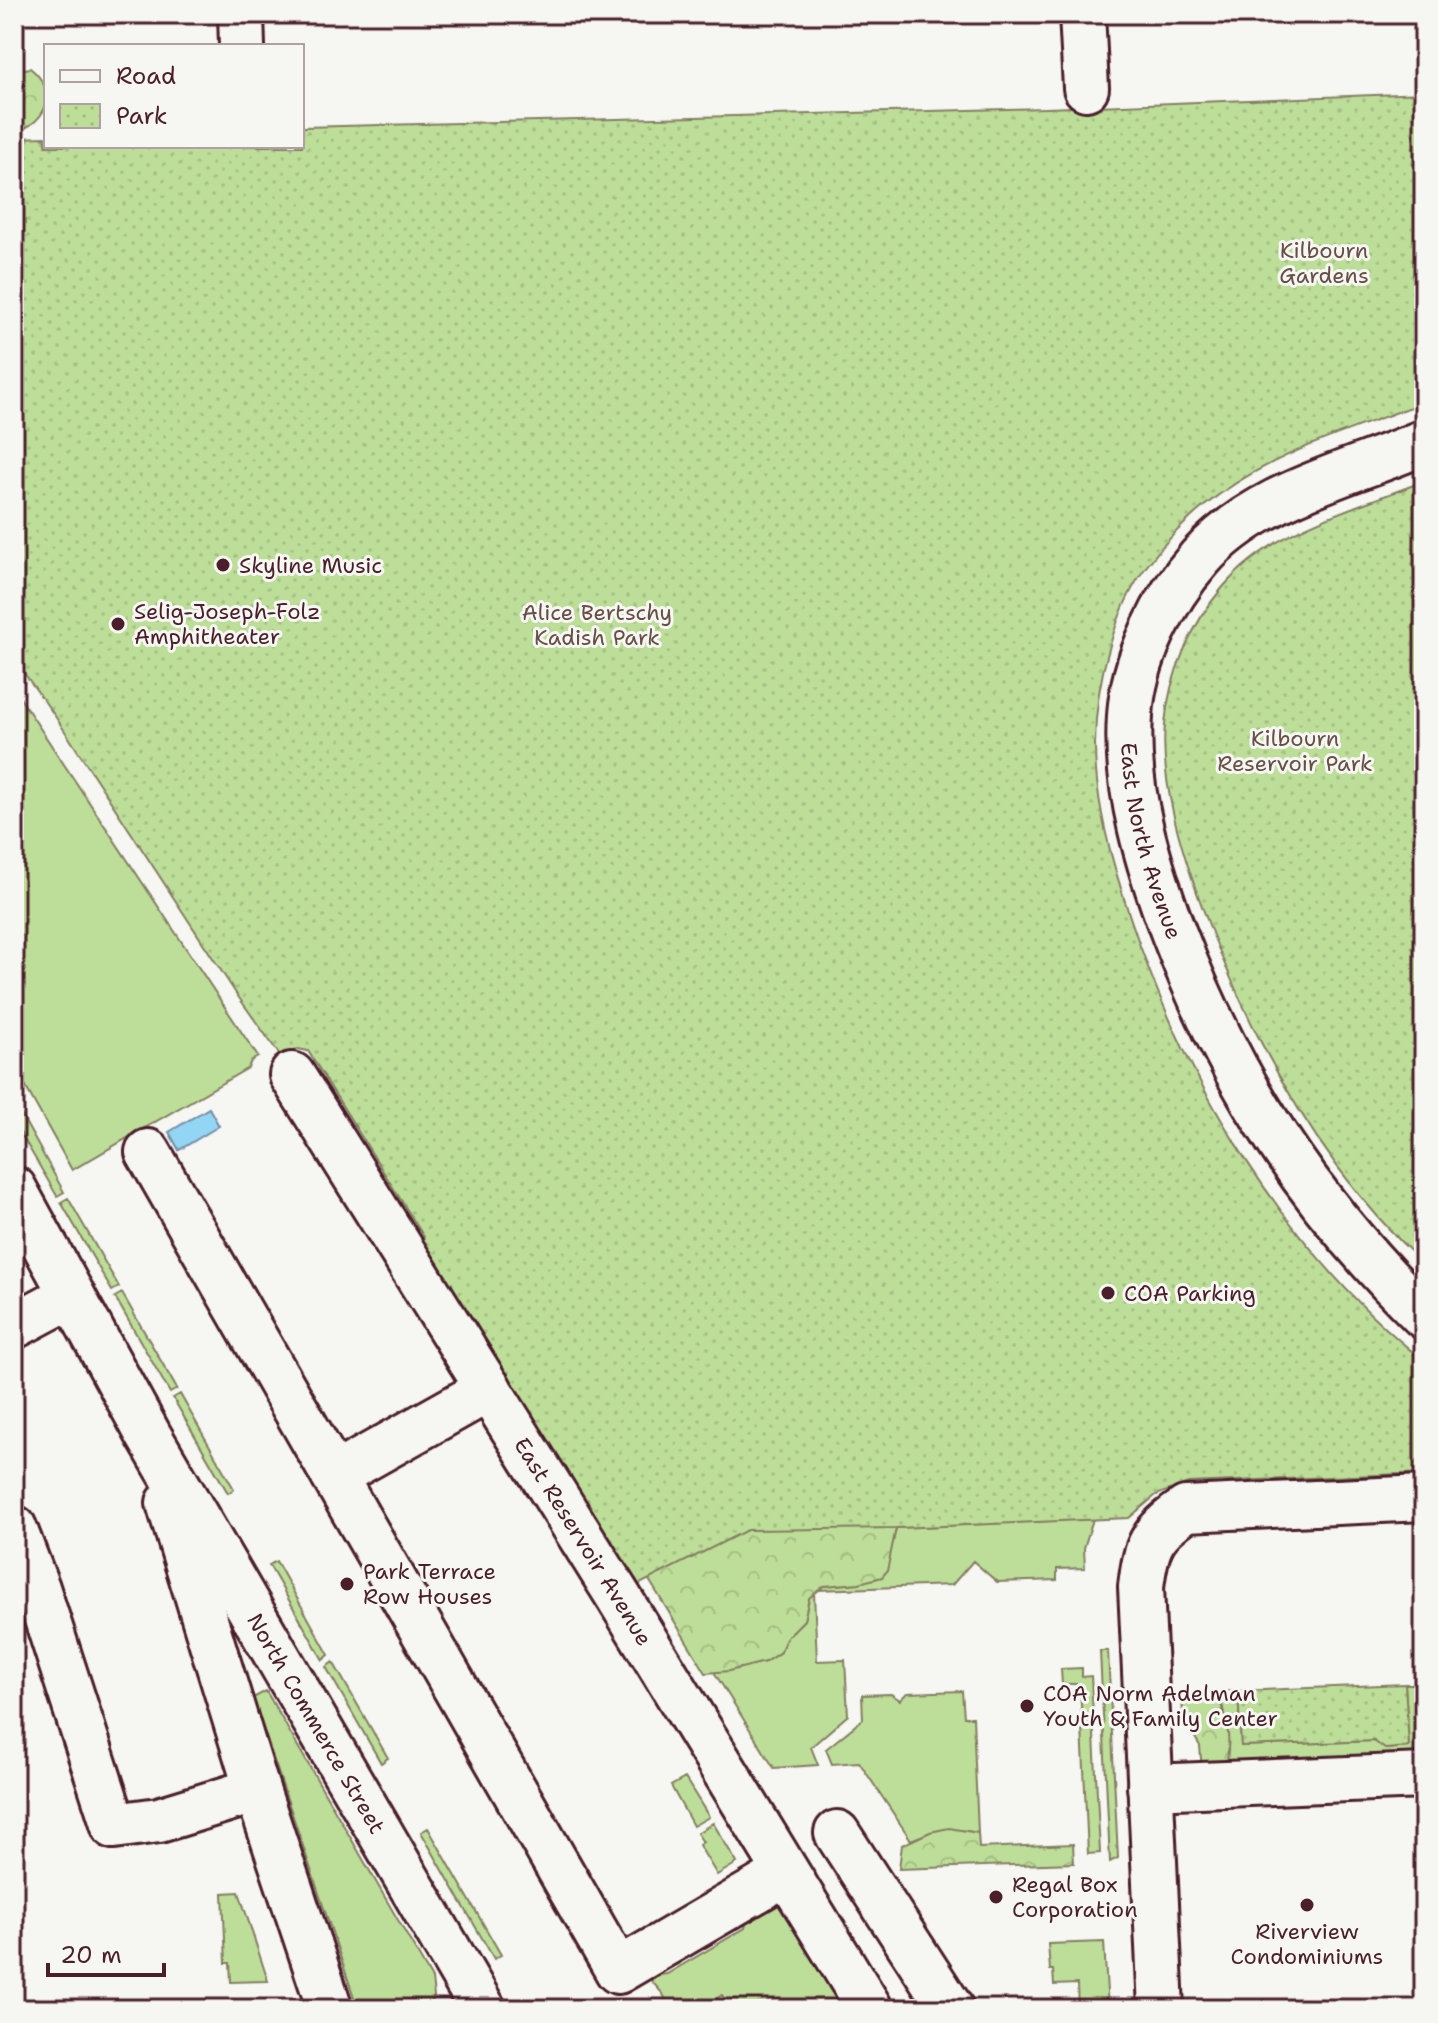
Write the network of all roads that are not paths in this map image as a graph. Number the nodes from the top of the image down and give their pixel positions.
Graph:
1 (241, 14) edge
2 (1082, 14) edge
3 (242, 44) edge
4 (1086, 88) dead end
5 (1424, 442) edge
6 (292, 1075) dead end
7 (148, 1152) dead end
8 (14, 1189) edge
9 (72, 1295) junction
10 (1424, 1316) edge
11 (14, 1326) edge
12 (489, 1389) junction
13 (149, 1436) junction
14 (334, 1476) junction
15 (1424, 1498) edge
16 (14, 1528) edge
17 (1424, 1776) edge
18 (1150, 1787) junction
19 (257, 1790) junction
20 (837, 1833) dead end
21 (786, 1873) junction
22 (330, 2009) edge
23 (483, 2009) edge
24 (870, 2009) edge
25 (951, 2009) edge
26 (1161, 2009) edge

1 - 3 street
2 - 4 street
5 - 10 street, East North Avenue
6 - 12 street, East Reservoir Avenue
7 - 14 street
8 - 9 street, North Commerce Street
9 - 11 street
9 - 13 street, North Commerce Street
12 - 14 street
12 - 21 street, East Reservoir Avenue
13 - 19 street, North Commerce Street
13 - 23 street, North Commerce Street
14 - 21 street
15 - 18 street
16 - 19 street
17 - 18 street
18 - 26 street
19 - 22 street, North Commerce Street
20 - 25 street
21 - 24 street, East Reservoir Avenue

